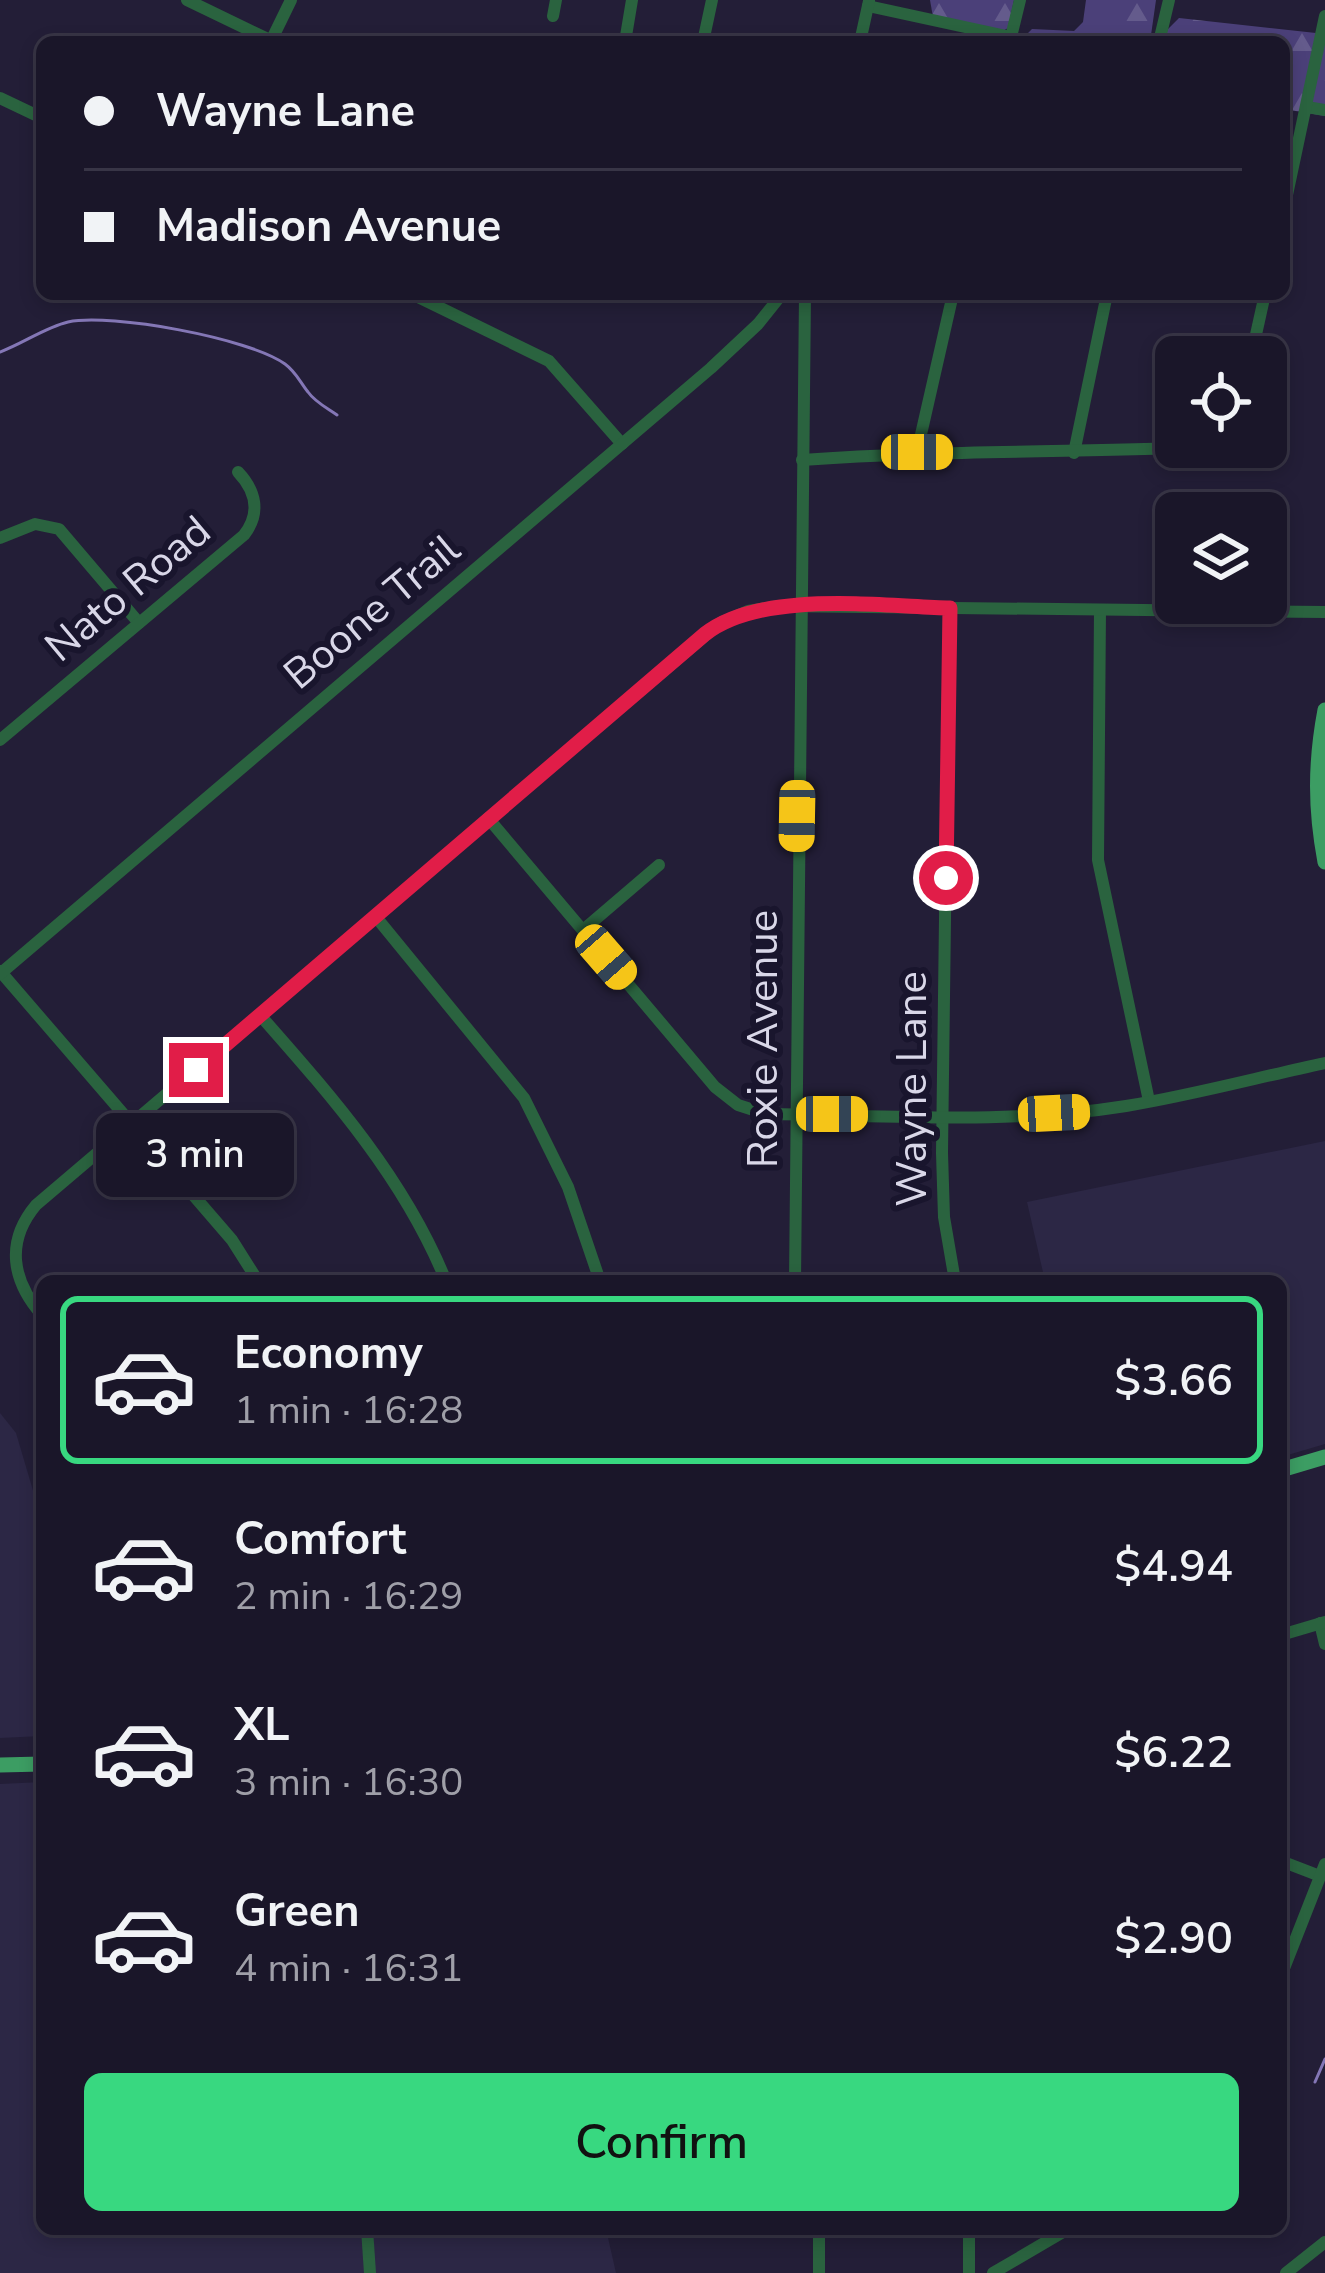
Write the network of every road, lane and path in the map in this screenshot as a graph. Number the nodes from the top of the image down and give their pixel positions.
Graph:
1 (187, 0) edge
2 (291, 0) edge
3 (556, 0) edge
4 (632, 0) edge
5 (712, 0) edge
6 (1020, 0) edge
7 (1169, 0) edge
8 (869, 3) edge
9 (553, 16) dead end
10 (1325, 16) edge
11 (262, 36) edge
12 (274, 36) edge
13 (626, 36) edge
14 (704, 36) edge
15 (861, 36) edge
16 (996, 36) edge
17 (1012, 36) edge
18 (1160, 36) edge
19 (0, 98) edge
20 (1306, 107) junction
21 (1325, 110) edge
22 (36, 115) edge
23 (1290, 181) edge
24 (425, 300) edge
25 (777, 300) edge
26 (803, 300) edge
27 (952, 300) edge
28 (1106, 300) edge
29 (1264, 300) edge
30 (1256, 336) edge
31 (622, 444) junction
32 (1155, 449) edge
33 (917, 452) junction
34 (1074, 453) junction
35 (802, 460) junction
36 (238, 472) dead end
37 (0, 538) edge
38 (801, 606) junction
39 (950, 608) junction
40 (1100, 610) junction
41 (1325, 612) edge
42 (139, 623) junction
43 (1325, 710) edge
44 (0, 740) edge
45 (488, 818) junction
46 (1325, 862) edge
47 (659, 865) dead end
48 (376, 917) junction
49 (583, 930) junction
50 (1, 973) edge
51 (260, 1016) junction
52 (1325, 1063) edge
53 (1150, 1101) junction
54 (795, 1114) junction
55 (944, 1115) junction
56 (132, 1124) junction
57 (254, 1275) edge
58 (443, 1275) edge
59 (598, 1275) edge
60 (795, 1275) edge
61 (954, 1275) edge
62 (36, 1306) edge
63 (1325, 1456) edge
64 (1287, 1468) edge
65 (1323, 1623) edge
66 (1287, 1633) edge
67 (1325, 1644) edge
68 (36, 1764) edge
69 (0, 1765) edge
70 (1287, 1862) edge
71 (1323, 1870) edge
72 (1287, 1961) edge
73 (367, 2235) edge
74 (819, 2235) edge
75 (969, 2235) edge
76 (1058, 2235) edge
77 (1325, 2242) edge
78 (370, 2273) edge
79 (819, 2273) edge
80 (969, 2273) edge
81 (993, 2273) edge
82 (1286, 2273) edge

1 - 11 street
2 - 12 street
3 - 9 street
4 - 13 street
5 - 14 street
6 - 17 street
7 - 18 street
8 - 15 street
8 - 16 street
10 - 20 street
19 - 22 street
20 - 21 street
20 - 23 street
24 - 31 street
25 - 31 street, Boone Trail
26 - 35 street, Roxie Avenue
27 - 33 street
28 - 34 street
29 - 30 street
31 - 50 street, Boone Trail
32 - 34 street
33 - 34 street
33 - 35 street
35 - 38 street, Roxie Avenue
36 - 42 street, Nato Road
37 - 42 street
38 - 39 street
38 - 45 street
38 - 54 street, Roxie Avenue
39 - 40 street
39 - 55 street, Wayne Lane
40 - 41 street
40 - 53 street
42 - 44 street, Nato Road
43 - 46 main road
45 - 48 street
45 - 49 street
47 - 49 street
48 - 51 street
48 - 59 street
49 - 54 street
50 - 56 street
51 - 56 street
51 - 58 street
52 - 53 street
53 - 55 street
54 - 55 street
54 - 60 street, Roxie Avenue
55 - 61 street, Wayne Lane
56 - 57 street
56 - 62 street
63 - 64 main road
65 - 66 street
65 - 67 street
68 - 69 main road
70 - 71 street
71 - 72 street
73 - 78 street
74 - 79 street
75 - 80 street
76 - 81 street
77 - 82 street

